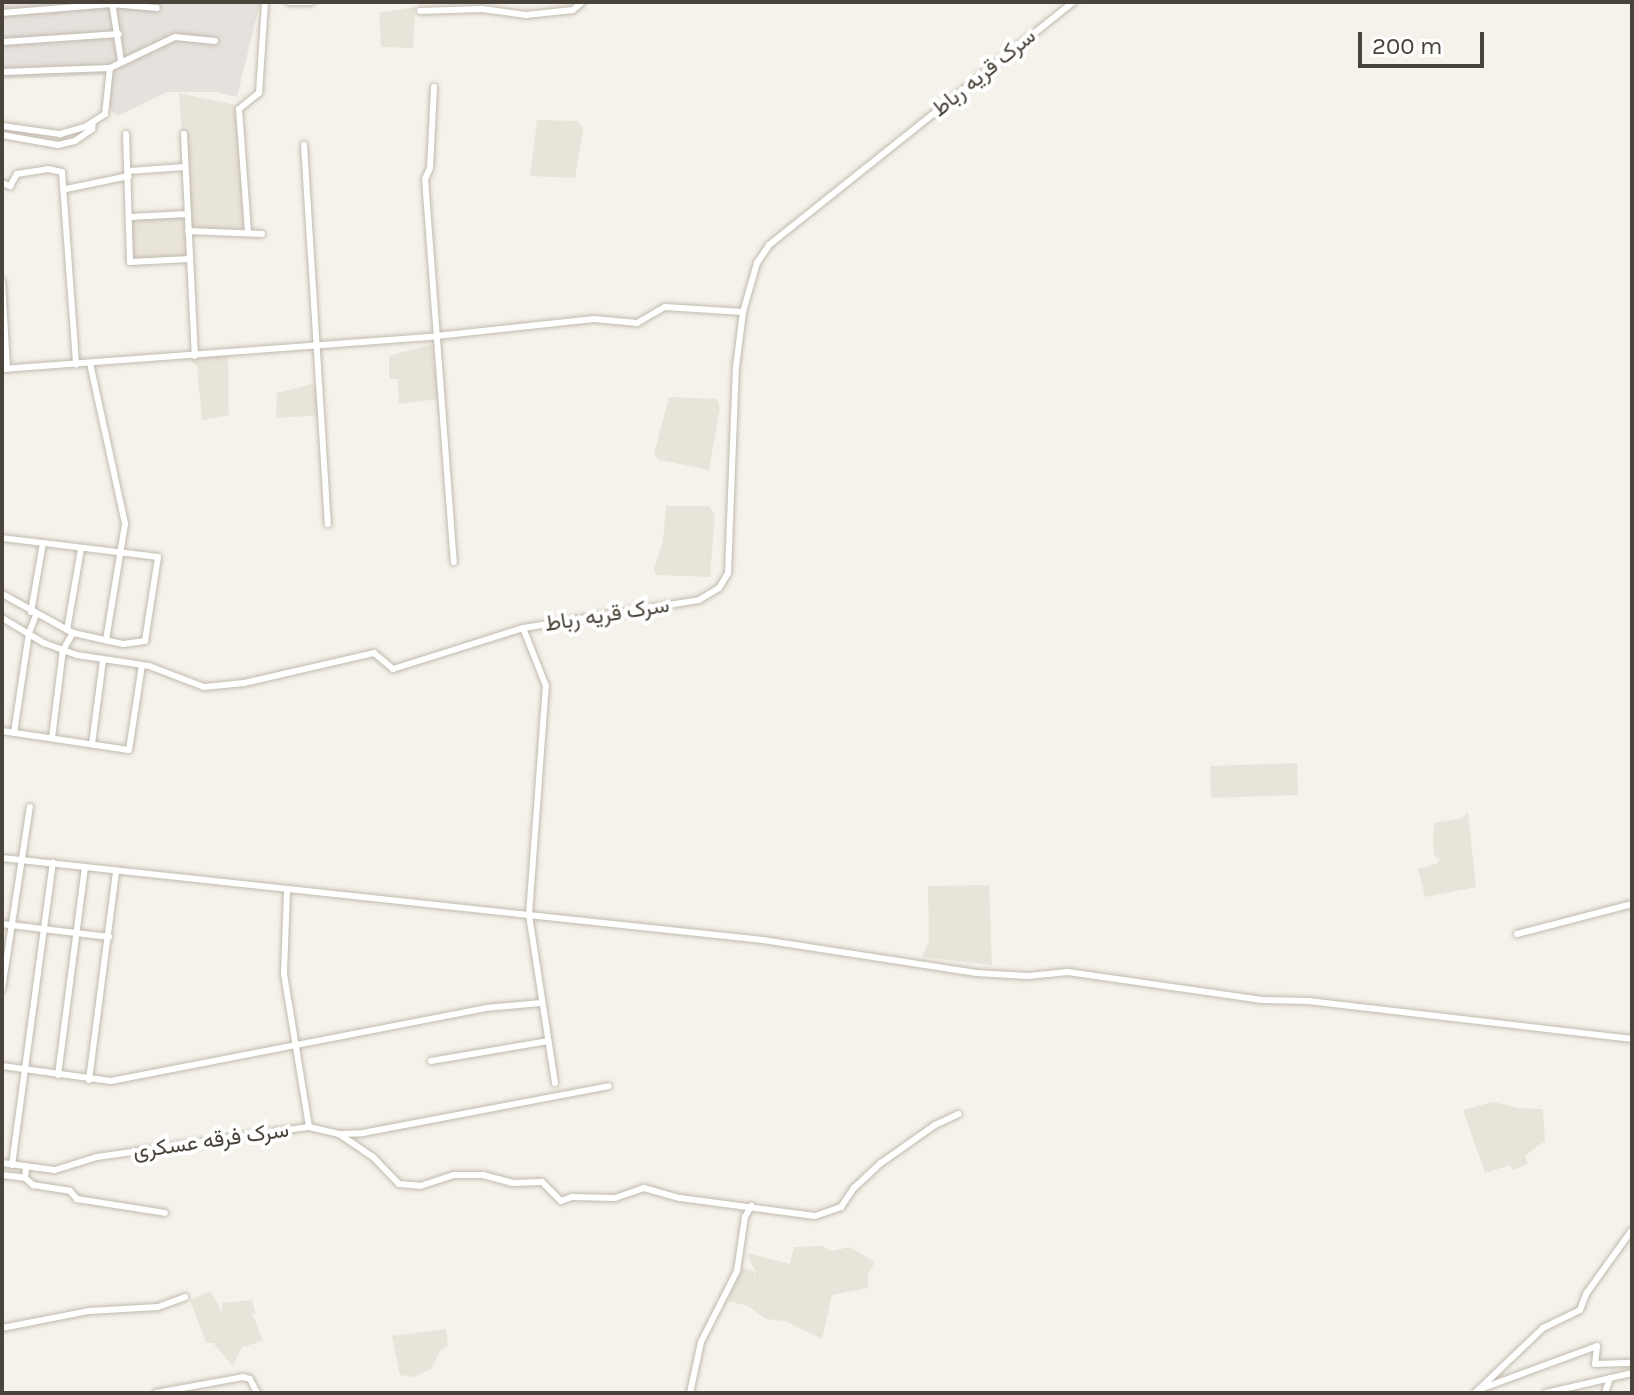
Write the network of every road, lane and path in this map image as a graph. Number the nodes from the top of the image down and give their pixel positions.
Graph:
1 (265, 2) edge
2 (289, 2) edge
3 (311, 2) edge
4 (582, 2) edge
5 (1073, 2) edge
6 (112, 3) edge
7 (481, 5) edge
8 (157, 8) dead end
9 (420, 11) dead end
10 (2, 13) edge
11 (119, 34) junction
12 (215, 41) dead end
13 (2, 42) edge
14 (121, 61) junction
15 (110, 68) junction
16 (2, 72) edge
17 (434, 87) dead end
18 (93, 122) junction
19 (2, 126) edge
20 (126, 134) dead end
21 (184, 134) dead end
22 (2, 135) edge
23 (304, 145) dead end
24 (185, 167) junction
25 (129, 173) junction
26 (2, 183) edge
27 (66, 189) junction
28 (188, 214) junction
29 (129, 217) junction
30 (188, 231) junction
31 (248, 232) junction
32 (262, 234) dead end
33 (190, 259) junction
34 (2, 281) edge
35 (743, 312) junction
36 (436, 336) junction
37 (316, 346) junction
38 (195, 356) junction
39 (90, 363) junction
40 (76, 364) junction
41 (4, 369) edge
42 (328, 524) dead end
43 (2, 538) edge
44 (43, 543) junction
45 (81, 549) junction
46 (119, 553) junction
47 (454, 562) dead end
48 (2, 594) edge
49 (34, 613) junction
50 (2, 618) edge
51 (523, 628) junction
52 (70, 631) junction
53 (29, 633) junction
54 (106, 640) junction
55 (63, 650) junction
56 (103, 661) junction
57 (142, 665) junction
58 (2, 731) edge
59 (14, 733) junction
60 (52, 738) junction
61 (92, 744) junction
62 (30, 807) dead end
63 (2, 858) edge
64 (20, 861) junction
65 (53, 863) junction
66 (85, 867) junction
67 (116, 871) junction
68 (287, 891) junction
69 (1632, 904) edge
70 (529, 915) junction
71 (2, 924) edge
72 (12, 926) junction
73 (46, 931) junction
74 (1517, 934) dead end
75 (77, 935) junction
76 (109, 937) junction
77 (2, 989) edge
78 (541, 1003) junction
79 (1632, 1039) edge
80 (548, 1041) junction
81 (295, 1044) junction
82 (431, 1061) dead end
83 (2, 1066) edge
84 (25, 1070) junction
85 (58, 1075) junction
86 (89, 1080) junction
87 (555, 1083) dead end
88 (609, 1086) dead end
89 (959, 1114) dead end
90 (309, 1127) junction
91 (339, 1134) junction
92 (2, 1163) edge
93 (12, 1165) junction
94 (26, 1168) junction
95 (2, 1175) edge
96 (25, 1178) junction
97 (751, 1206) junction
98 (165, 1213) dead end
99 (1632, 1230) edge
100 (185, 1297) dead end
101 (2, 1328) edge
102 (1632, 1363) edge
103 (1632, 1373) edge
104 (1610, 1378) junction
105 (1477, 1391) edge
106 (1558, 1392) edge
107 (156, 1393) edge
108 (257, 1393) edge
109 (690, 1393) edge
110 (1546, 1393) edge
111 (1605, 1393) edge

1 - 31 street
2 - 3 street
4 - 7 street
5 - 35 street, سرک قریه رباط
6 - 8 street
6 - 10 street
6 - 11 street
7 - 9 street
11 - 13 street
11 - 14 street
12 - 14 street
14 - 15 street
15 - 16 street
15 - 18 street
17 - 36 street
18 - 19 street
18 - 22 street
20 - 25 street
21 - 24 street
23 - 37 street
24 - 25 street
24 - 28 street
25 - 27 street
25 - 29 street
26 - 27 street
27 - 40 street
28 - 29 street
28 - 30 street
29 - 33 street
30 - 31 street
30 - 33 street
31 - 32 street
33 - 38 street
34 - 41 street
35 - 36 street
35 - 51 street, سرک قریه رباط
36 - 37 street
36 - 47 street
37 - 38 street
37 - 42 street
38 - 39 street
39 - 40 street
39 - 46 street
40 - 41 street
43 - 44 street
44 - 45 street
44 - 49 street
45 - 46 street
45 - 52 street
46 - 54 street
46 - 54 street
48 - 49 street
49 - 52 street
49 - 53 street
50 - 53 street
51 - 57 street
51 - 70 street, سرک قریه رباط
52 - 54 street
52 - 55 street
53 - 55 street
53 - 59 street
55 - 56 street
55 - 60 street
56 - 57 street
56 - 61 street
57 - 61 street
58 - 59 street
59 - 60 street
60 - 61 street
62 - 64 street
63 - 64 street
64 - 65 street
64 - 72 street
65 - 66 street
65 - 73 street
66 - 67 street
66 - 75 street
67 - 68 street
67 - 76 street
68 - 70 street
68 - 81 street
69 - 74 street
70 - 78 street, سرک قریه رباط
70 - 79 street
71 - 72 street
72 - 73 street
72 - 77 street
73 - 75 street
73 - 84 street
75 - 76 street
75 - 85 street
76 - 86 street
78 - 80 street, سرک قریه رباط
78 - 81 street
80 - 82 street
80 - 87 street, سرک قریه رباط
81 - 86 street
81 - 90 street
83 - 84 street
84 - 85 street
84 - 93 street
85 - 86 street
88 - 91 street, سرک فرقه عسکری
89 - 97 street
90 - 91 street, سرک فرقه عسکری
90 - 94 street, سرک فرقه عسکری
91 - 97 street
92 - 93 street, سرک فرقه عسکری
93 - 94 street, سرک فرقه عسکری
94 - 96 street
95 - 96 street
96 - 98 street
97 - 109 street
99 - 105 street
100 - 101 street
102 - 105 street
103 - 104 street
104 - 106 street
104 - 111 street
106 - 110 street
107 - 108 street

